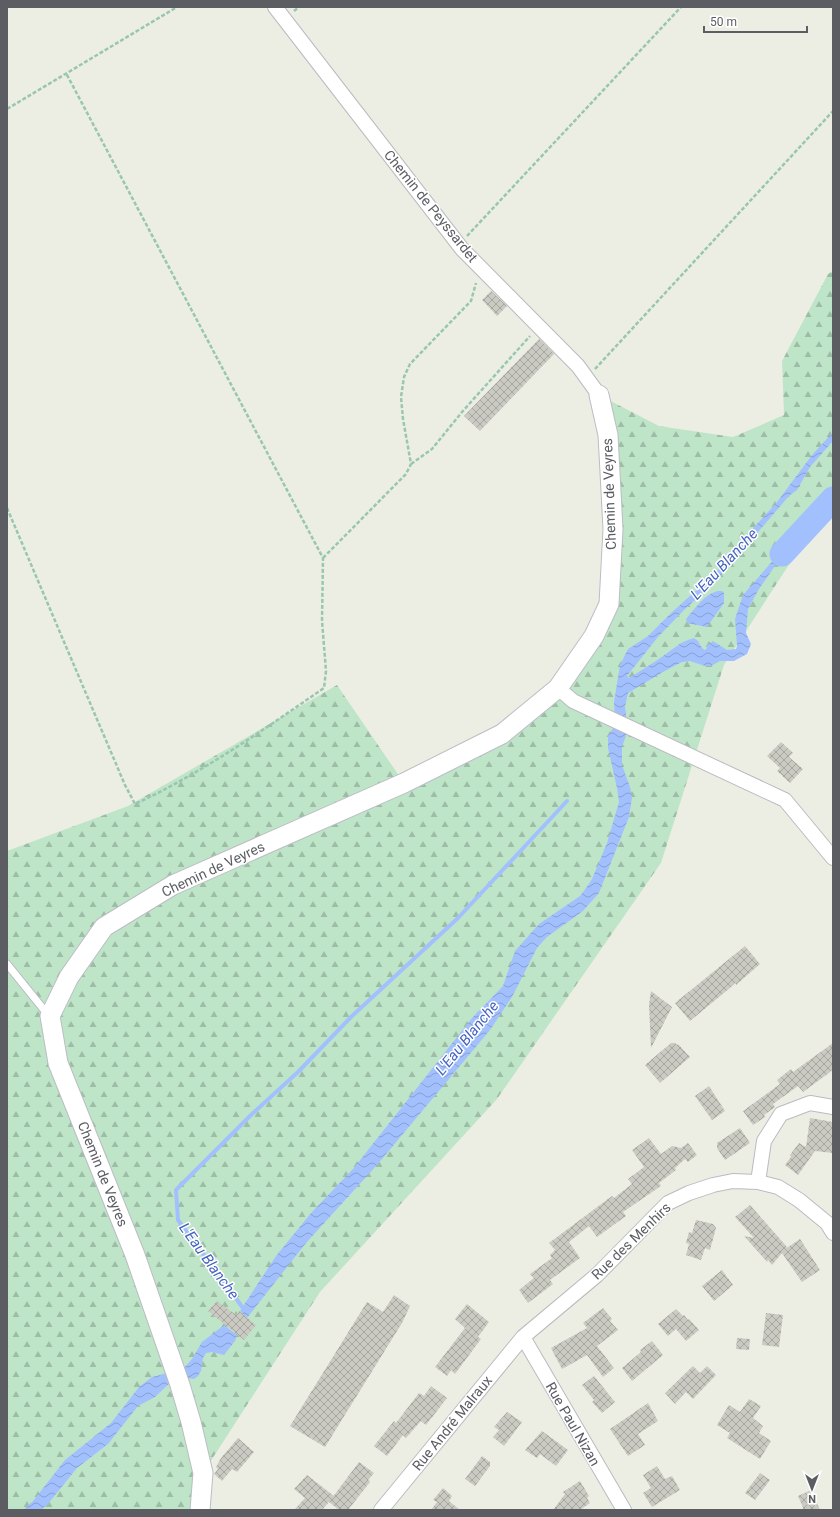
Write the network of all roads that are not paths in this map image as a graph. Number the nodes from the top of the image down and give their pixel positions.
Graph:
1 (275, 7) edge
2 (599, 395) joint
3 (558, 688) junction
4 (833, 858) edge
5 (7, 964) edge
6 (50, 1016) junction
7 (833, 1107) edge
8 (758, 1182) junction
9 (833, 1233) edge
10 (523, 1336) junction
11 (200, 1510) edge
12 (381, 1510) edge
13 (624, 1510) edge

1 - 2 street, Chemin de Peyssardet
2 - 3 street, Chemin de Veyres
3 - 4 street
3 - 6 street, Chemin de Veyres
5 - 6 lane
6 - 11 street, Chemin de Veyres
7 - 8 street
8 - 9 street, Rue des Menhirs
8 - 10 street, Rue des Menhirs
10 - 12 street, Rue André Malraux
10 - 13 street, Rue Paul Nizan

